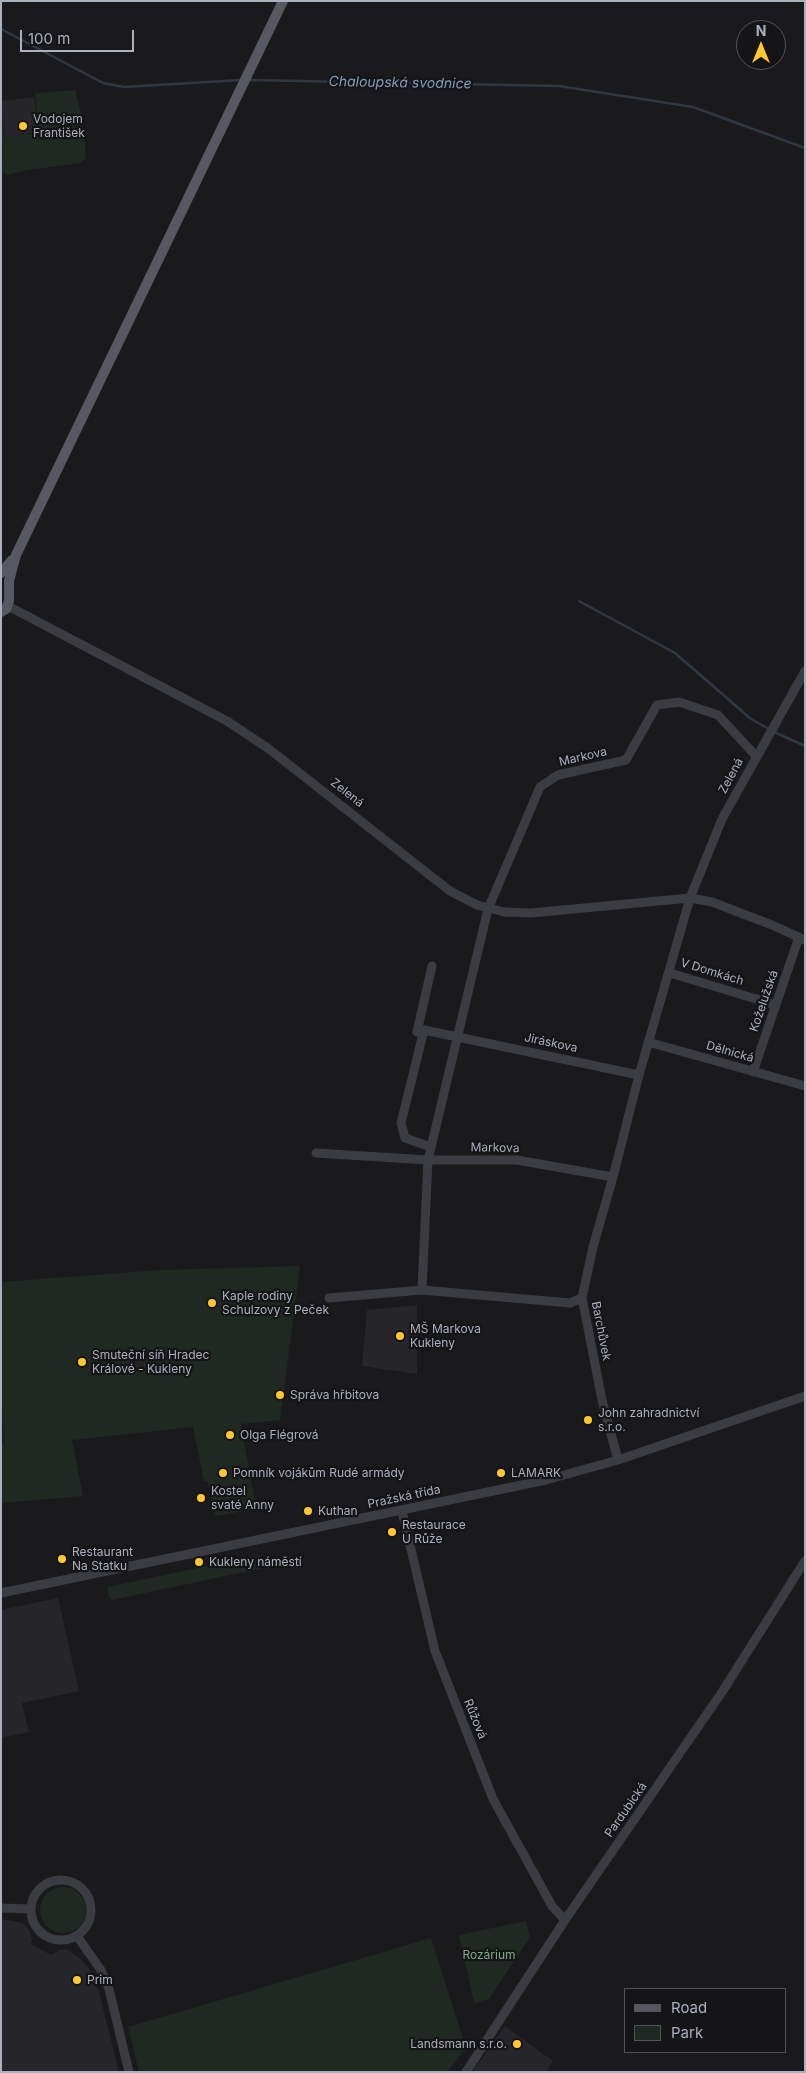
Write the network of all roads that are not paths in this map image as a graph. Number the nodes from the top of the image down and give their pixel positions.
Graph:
1 (283, 1) edge
2 (16, 555) junction
3 (1, 573) edge
4 (1, 587) edge
5 (6, 605) edge
6 (805, 671) edge
7 (756, 756) junction
8 (690, 898) junction
9 (488, 909) junction
10 (802, 939) edge
11 (432, 966) dead end
12 (670, 973) junction
13 (776, 1004) junction
14 (423, 1034) junction
15 (458, 1037) junction
16 (648, 1042) junction
17 (754, 1072) junction
18 (639, 1075) junction
19 (805, 1086) edge
20 (431, 1147) junction
21 (316, 1153) dead end
22 (428, 1160) junction
23 (614, 1174) junction
24 (422, 1290) junction
25 (329, 1298) dead end
26 (582, 1298) junction
27 (805, 1396) edge
28 (618, 1460) junction
29 (402, 1511) junction
30 (805, 1561) edge
31 (1, 1593) edge
32 (1, 1908) edge
33 (31, 1909) junction
34 (564, 1920) junction
35 (77, 1936) junction
36 (128, 2072) edge
37 (466, 2072) edge

1 - 2 main road
2 - 3 main road
2 - 5 main road
4 - 5 main road
5 - 9 street, Zelená
6 - 7 street, Zelená
7 - 8 street, Zelená
7 - 9 street, Markova
8 - 9 street, Zelená
8 - 10 street, Zelená
8 - 12 street
9 - 15 street, Markova
10 - 13 street, Koželužská
11 - 14 street
12 - 13 street, V Domkách
12 - 16 street
13 - 17 street, Koželužská
14 - 15 street
14 - 20 street
15 - 18 street, Jiráskova
15 - 20 street, Markova
16 - 17 street, Dělnická
16 - 18 street
17 - 19 street, Dělnická
18 - 23 street
20 - 22 street, Markova
21 - 22 street, Markova
22 - 23 street, Markova
22 - 24 street, Markova
23 - 26 street, Barchůvek
24 - 25 street
24 - 26 street
26 - 28 street, Barchůvek
27 - 28 street, Pražská třída
28 - 29 street, Pražská třída
29 - 31 street, Pražská třída
29 - 34 street, Růžová
30 - 34 street, Pardubická
32 - 33 street
33 - 35 street
33 - 35 street
34 - 37 street, Pardubická
35 - 36 street

